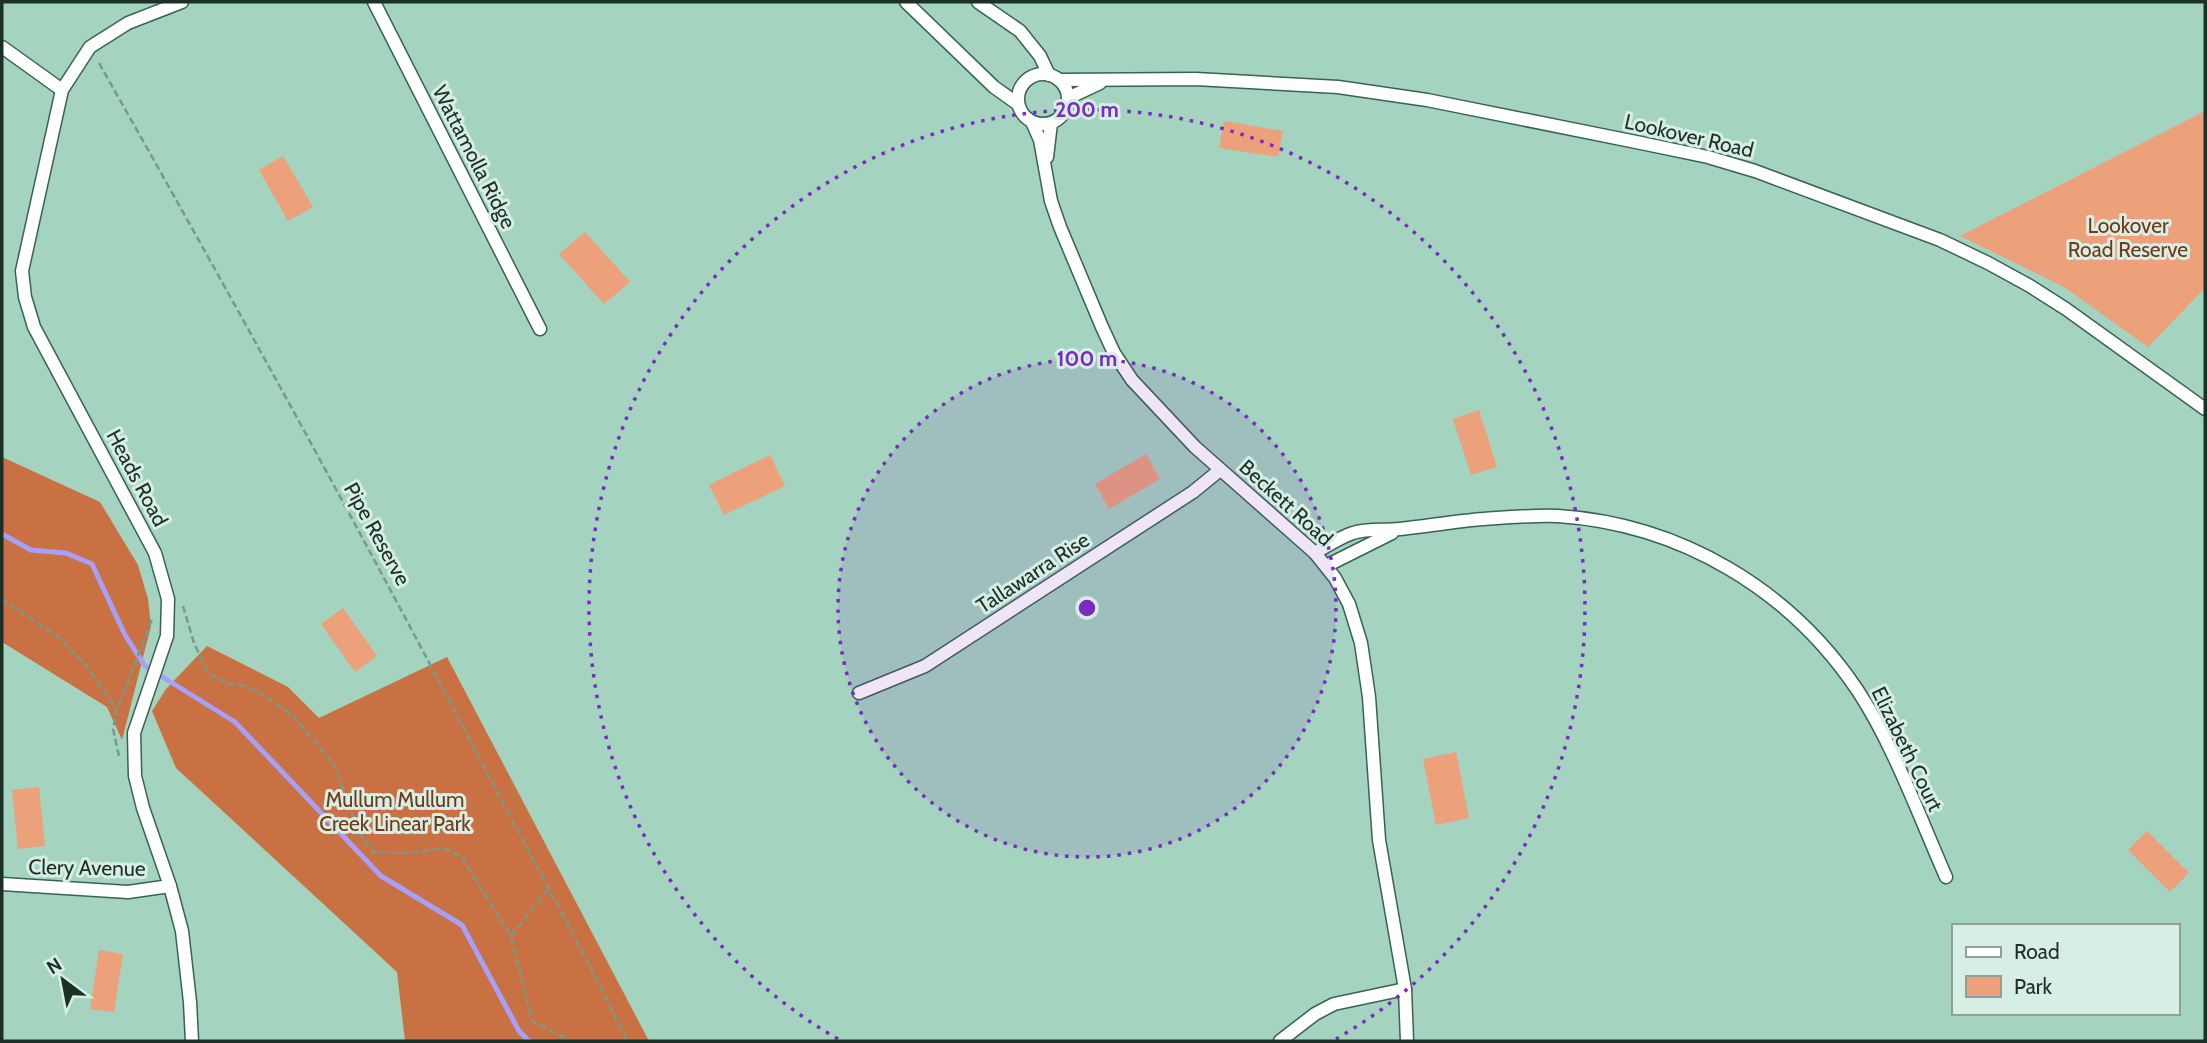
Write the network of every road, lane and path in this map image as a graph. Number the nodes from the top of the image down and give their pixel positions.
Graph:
1 (182, 2) edge
2 (374, 2) edge
3 (906, 2) edge
4 (978, 2) edge
5 (1028, 40) junction
6 (2, 47) edge
7 (90, 47) junction
8 (1054, 77) junction
9 (1028, 79) junction
10 (1107, 80) junction
11 (994, 87) junction
12 (62, 90) junction
13 (1068, 98) junction
14 (1018, 104) junction
15 (1032, 121) junction
16 (1051, 122) junction
17 (1046, 163) junction
18 (540, 329) dead end
19 (2205, 409) edge
20 (1220, 470) junction
21 (1399, 530) junction
22 (1315, 552) junction
23 (1326, 566) junction
24 (168, 599) junction
25 (2, 600) edge
26 (152, 610) dead end
27 (859, 693) dead end
28 (1946, 877) dead end
29 (2, 884) edge
30 (170, 886) junction
31 (548, 889) junction
32 (511, 936) junction
33 (1405, 989) junction
34 (192, 1041) edge
35 (571, 1041) edge
36 (626, 1041) edge
37 (1280, 1041) edge
38 (1406, 1041) edge

1 - 7 street, Heads Road
2 - 18 street, Wattamolla Ridge
3 - 11 street
4 - 5 street
5 - 8 street
5 - 9 street
6 - 12 street
7 - 12 street, Heads Road
7 - 31 path, Pipe Reserve
8 - 9 street
8 - 10 street, Lookover Road
8 - 13 street
9 - 11 street
9 - 14 street
10 - 13 street, Lookover Road
10 - 19 street, Lookover Road
11 - 14 street
12 - 24 street, Heads Road
13 - 16 street
14 - 15 street
15 - 16 street
15 - 17 street, Beckett Road
16 - 17 street, Beckett Road
17 - 20 street, Beckett Road
20 - 22 street, Beckett Road
20 - 27 street, Tallawarra Rise
21 - 22 street, Elizabeth Court
21 - 23 street, Elizabeth Court
21 - 28 street, Elizabeth Court
22 - 23 street, Beckett Road
23 - 33 street, Beckett Road
24 - 30 street, Heads Road
24 - 32 path
25 - 26 path
29 - 30 street, Clery Avenue
30 - 34 street, Heads Road
31 - 32 path
31 - 36 path, Pipe Reserve
32 - 35 path
33 - 37 street
33 - 38 street, Beckett Road

